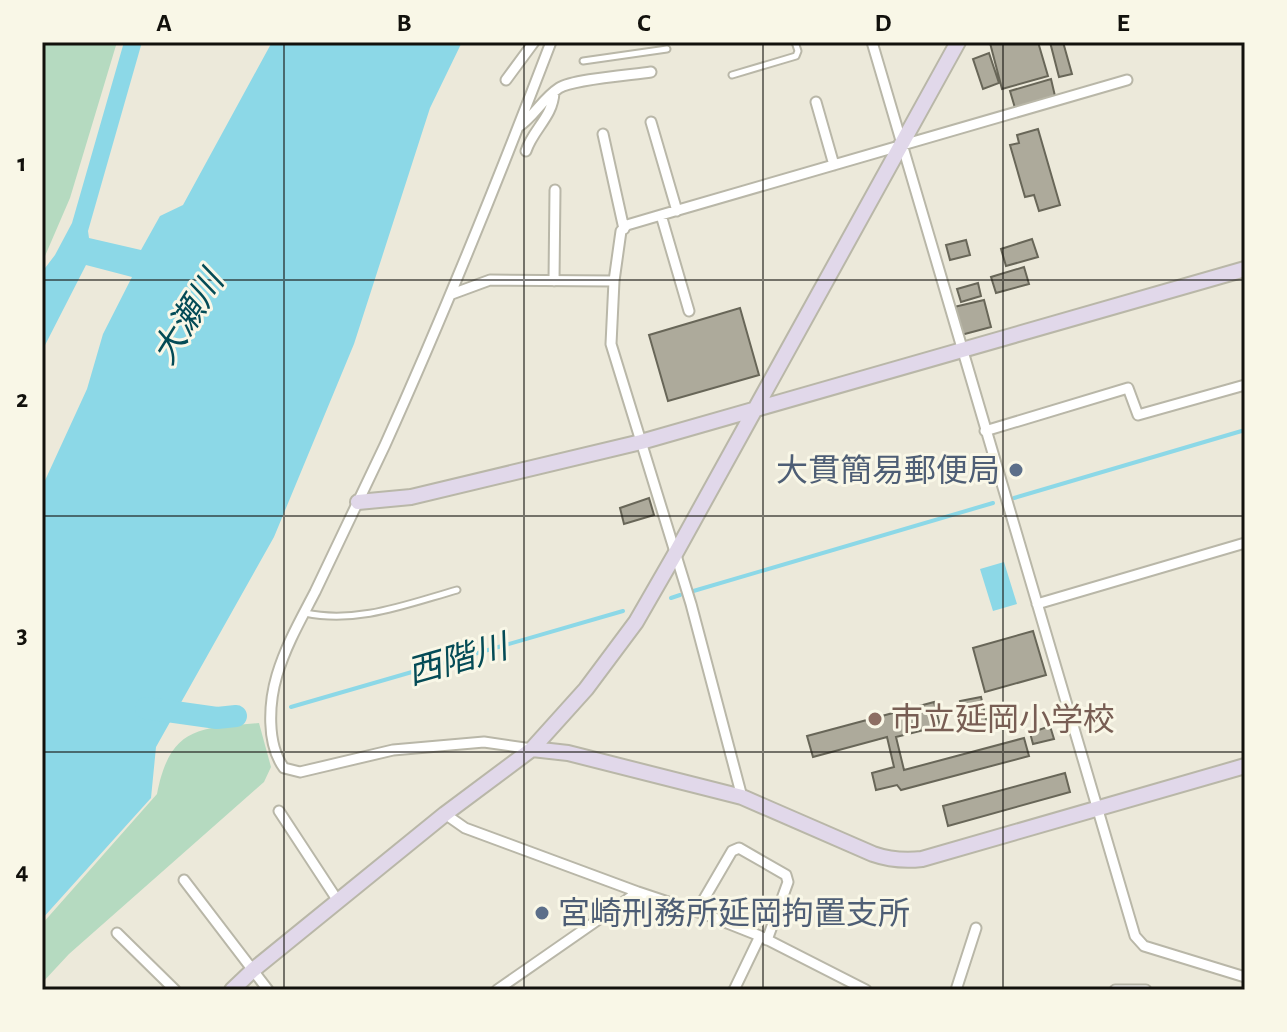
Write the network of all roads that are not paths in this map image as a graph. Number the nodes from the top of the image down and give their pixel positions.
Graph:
1 (534, 42) edge
2 (551, 42) edge
3 (644, 42) edge
4 (795, 42) edge
5 (872, 42) edge
6 (958, 42) edge
7 (667, 49) dead end
8 (646, 52) junction
9 (583, 61) dead end
10 (651, 72) dead end
11 (732, 75) dead end
12 (506, 80) dead end
13 (1127, 80) dead end
14 (554, 92) junction
15 (816, 102) dead end
16 (651, 122) dead end
17 (518, 127) junction
18 (603, 134) dead end
19 (901, 146) junction
20 (526, 151) dead end
21 (834, 165) junction
22 (555, 190) dead end
23 (677, 211) junction
24 (661, 215) junction
25 (624, 229) junction
26 (1245, 269) edge
27 (554, 281) junction
28 (614, 281) junction
29 (452, 294) junction
30 (689, 311) dead end
31 (962, 351) junction
32 (1245, 385) edge
33 (754, 410) junction
34 (985, 431) junction
35 (641, 442) junction
36 (358, 502) junction
37 (1245, 543) edge
38 (674, 556) junction
39 (457, 590) dead end
40 (1037, 604) junction
41 (304, 613) junction
42 (532, 749) junction
43 (1245, 766) edge
44 (742, 797) junction
45 (1096, 809) junction
46 (279, 811) dead end
47 (445, 814) junction
48 (184, 880) dead end
49 (638, 892) junction
50 (338, 901) junction
51 (697, 911) junction
52 (976, 928) dead end
53 (117, 933) dead end
54 (763, 938) junction
55 (253, 970) junction
56 (1245, 977) edge
57 (175, 990) edge
58 (232, 990) edge
59 (268, 990) edge
60 (497, 990) edge
61 (734, 990) edge
62 (866, 990) edge
63 (956, 990) edge
64 (1115, 990) edge
65 (1146, 990) edge

1 - 12 street
2 - 17 street
3 - 8 lane
4 - 11 lane
5 - 19 street
6 - 19 street
7 - 8 lane
8 - 9 lane
10 - 14 street
13 - 19 street
14 - 17 street
14 - 20 street
15 - 21 street
16 - 23 street
17 - 29 street
18 - 25 street
19 - 21 street
19 - 31 street
19 - 33 street
21 - 23 street
22 - 27 street
23 - 24 street
24 - 25 street
24 - 30 street
25 - 28 street
26 - 31 street
27 - 28 street
27 - 29 street
28 - 35 street
29 - 36 street
31 - 33 street
31 - 34 street
32 - 34 street
33 - 35 street
33 - 38 street
34 - 40 street
35 - 36 street
35 - 38 street
36 - 41 street
37 - 40 street
38 - 42 street
38 - 44 street
39 - 41 lane
40 - 45 street
41 - 42 street
42 - 44 street
42 - 47 street
43 - 45 street
44 - 45 street
45 - 56 street
46 - 50 street
47 - 49 street
47 - 50 street
48 - 55 street
49 - 51 street
49 - 60 street
50 - 55 street
51 - 54 street
51 - 54 street
52 - 63 street
53 - 57 street
54 - 61 street
54 - 62 street
55 - 58 street
55 - 59 street
64 - 65 street

